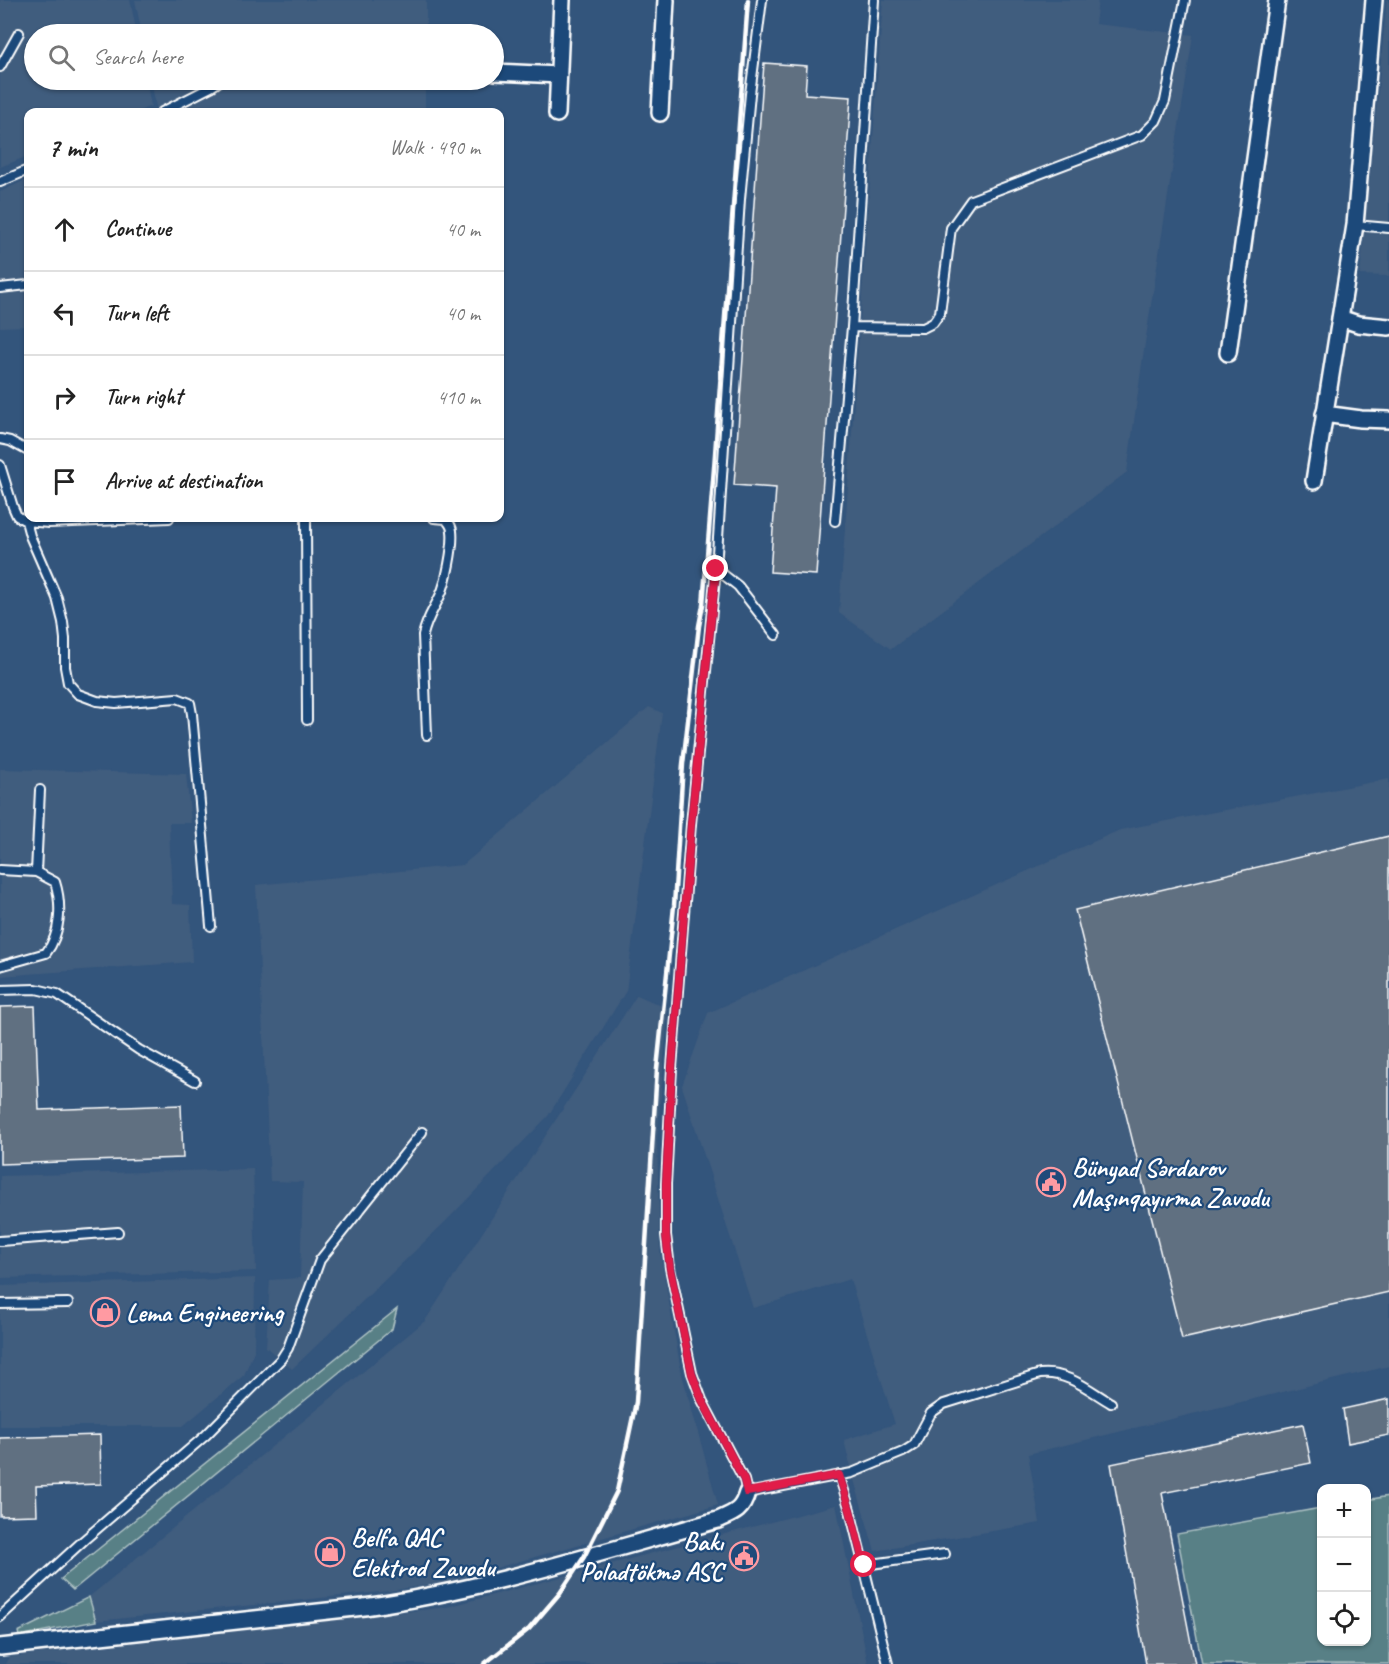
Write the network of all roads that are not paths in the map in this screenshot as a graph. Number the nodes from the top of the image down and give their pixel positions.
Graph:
1 (562, 0) edge
2 (666, 0) edge
3 (762, 0) edge
4 (874, 0) edge
5 (1185, 0) edge
6 (1277, 0) edge
7 (1374, 0) edge
8 (19, 33) dead end
9 (0, 67) edge
10 (504, 72) edge
11 (559, 75) junction
12 (204, 90) edge
13 (170, 108) edge
14 (660, 113) dead end
15 (557, 114) dead end
16 (24, 172) edge
17 (0, 182) edge
18 (1355, 225) junction
19 (1389, 228) edge
20 (24, 285) edge
21 (0, 288) edge
22 (1340, 318) junction
23 (852, 327) junction
24 (1389, 327) edge
25 (1228, 353) dead end
26 (1324, 414) junction
27 (1389, 420) edge
28 (0, 439) edge
29 (24, 449) edge
30 (0, 465) edge
31 (1314, 481) dead end
32 (24, 521) edge
33 (835, 521) dead end
34 (26, 522) joint
35 (73, 522) edge
36 (306, 522) edge
37 (448, 522) edge
38 (716, 569) junction
39 (776, 635) dead end
40 (307, 720) dead end
41 (427, 735) dead end
42 (40, 790) dead end
43 (0, 870) edge
44 (36, 872) junction
45 (211, 926) dead end
46 (0, 966) edge
47 (0, 990) edge
48 (195, 1081) dead end
49 (422, 1132) dead end
50 (118, 1232) dead end
51 (0, 1241) edge
52 (68, 1303) dead end
53 (0, 1304) edge
54 (1112, 1403) dead end
55 (839, 1475) junction
56 (747, 1492) junction
57 (945, 1554) dead end
58 (864, 1565) junction
59 (0, 1617) edge
60 (0, 1647) edge
61 (888, 1664) edge

1 - 11 street
2 - 14 street
3 - 38 lane
4 - 23 lane
5 - 23 lane
6 - 25 street
7 - 18 street
8 - 9 lane
10 - 11 street
11 - 15 street
12 - 13 lane
16 - 17 lane
18 - 19 lane
18 - 22 street
20 - 21 lane
22 - 24 street
22 - 26 street
23 - 33 lane
26 - 27 street
26 - 31 street
28 - 29 lane
30 - 32 lane
34 - 35 lane
34 - 45 lane
36 - 40 lane
37 - 41 lane
38 - 39 lane
38 - 56 lane
42 - 44 lane
43 - 44 lane
44 - 46 lane
47 - 48 lane
49 - 59 lane
50 - 51 lane
52 - 53 lane
54 - 55 lane
55 - 56 lane
55 - 58 lane
56 - 60 street
57 - 58 lane
58 - 61 lane

